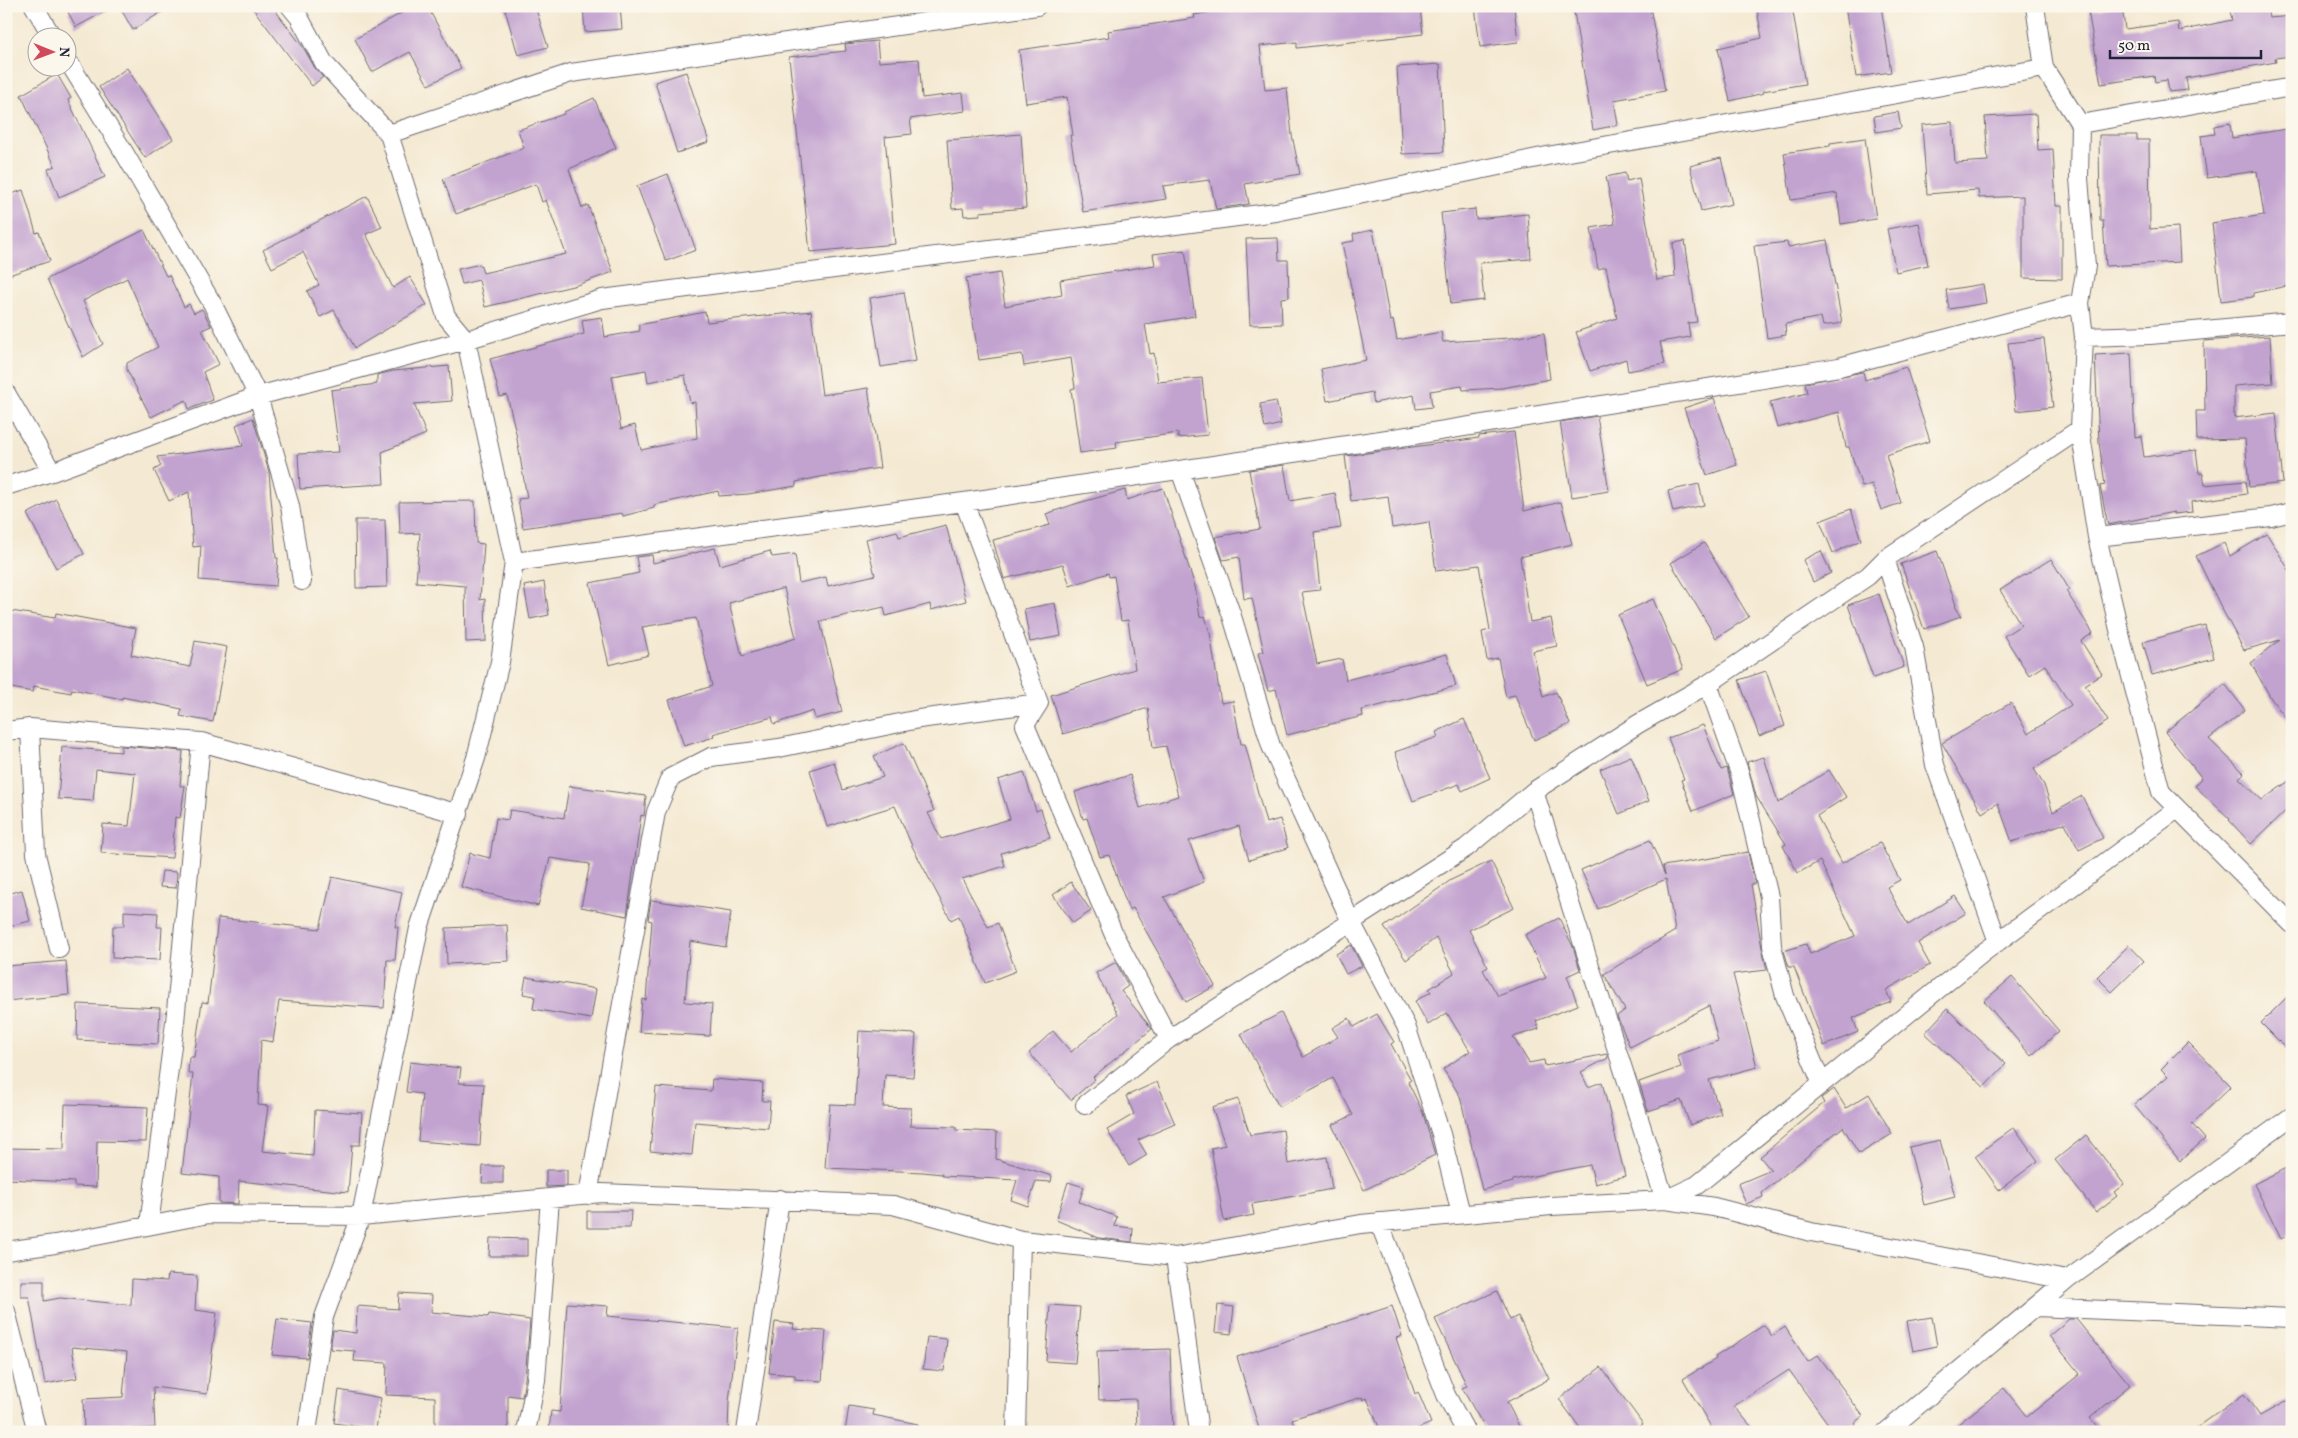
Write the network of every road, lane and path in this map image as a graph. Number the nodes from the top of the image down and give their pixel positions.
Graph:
1 (34, 6) edge
2 (290, 6) edge
3 (1037, 6) edge
4 (2035, 6) edge
5 (47, 28) edge
6 (2044, 68) junction
7 (78, 78) edge
8 (2292, 87) edge
9 (2080, 124) junction
10 (389, 134) junction
11 (2080, 303) junction
12 (2292, 322) edge
13 (2084, 337) junction
14 (466, 340) junction
15 (6, 393) edge
16 (258, 396) junction
17 (2080, 429) junction
18 (1180, 470) junction
19 (52, 472) junction
20 (6, 486) edge
21 (964, 502) junction
22 (2292, 512) edge
23 (2097, 537) junction
24 (1885, 559) junction
25 (514, 562) junction
26 (302, 581) dead end
27 (1708, 684) junction
28 (1039, 703) junction
29 (30, 728) junction
30 (6, 731) edge
31 (202, 742) junction
32 (1534, 791) junction
33 (2178, 809) junction
34 (459, 814) junction
35 (1350, 922) junction
36 (2292, 924) edge
37 (1998, 942) junction
38 (59, 949) dead end
39 (1169, 1039) junction
40 (1822, 1084) junction
41 (1085, 1105) dead end
42 (2292, 1116) edge
43 (588, 1195) junction
44 (550, 1199) junction
45 (780, 1199) junction
46 (1665, 1200) junction
47 (1462, 1214) junction
48 (361, 1216) junction
49 (1379, 1222) junction
50 (149, 1225) junction
51 (1021, 1240) junction
52 (6, 1250) edge
53 (1175, 1257) junction
54 (2067, 1280) junction
55 (2036, 1307) junction
56 (6, 1311) edge
57 (2292, 1318) edge
58 (37, 1432) edge
59 (307, 1432) edge
60 (526, 1432) edge
61 (746, 1432) edge
62 (1016, 1432) edge
63 (1199, 1432) edge
64 (1466, 1432) edge
65 (1886, 1432) edge

1 - 5 street
2 - 10 street
3 - 10 street
4 - 6 street
6 - 9 street
6 - 14 street
7 - 16 street
8 - 9 street
9 - 11 street
10 - 14 street
11 - 13 street
11 - 18 street
12 - 13 street
13 - 17 street
14 - 16 street
14 - 25 street
15 - 19 street
16 - 19 street
16 - 26 street
17 - 23 street
17 - 24 street
18 - 21 street
18 - 35 street
19 - 20 street
21 - 25 street
21 - 28 street
22 - 23 street
23 - 33 street
24 - 27 street
24 - 37 street
25 - 34 street
27 - 32 street
27 - 40 street
28 - 39 street
28 - 43 street
29 - 30 street
29 - 31 street
29 - 38 street
31 - 34 street
31 - 50 street
32 - 35 street
32 - 46 street
33 - 36 street
33 - 37 street
34 - 48 street
35 - 39 street
35 - 47 street
37 - 40 street
39 - 41 street
40 - 46 street
42 - 54 street
43 - 44 street
43 - 45 street
44 - 48 street
44 - 60 street
45 - 51 street
45 - 61 street
46 - 47 street
46 - 54 street
47 - 49 street
48 - 50 street
48 - 59 street
49 - 53 street
49 - 64 street
50 - 52 street
51 - 53 street
51 - 62 street
53 - 63 street
54 - 55 street
55 - 57 street
55 - 65 street
56 - 58 street

